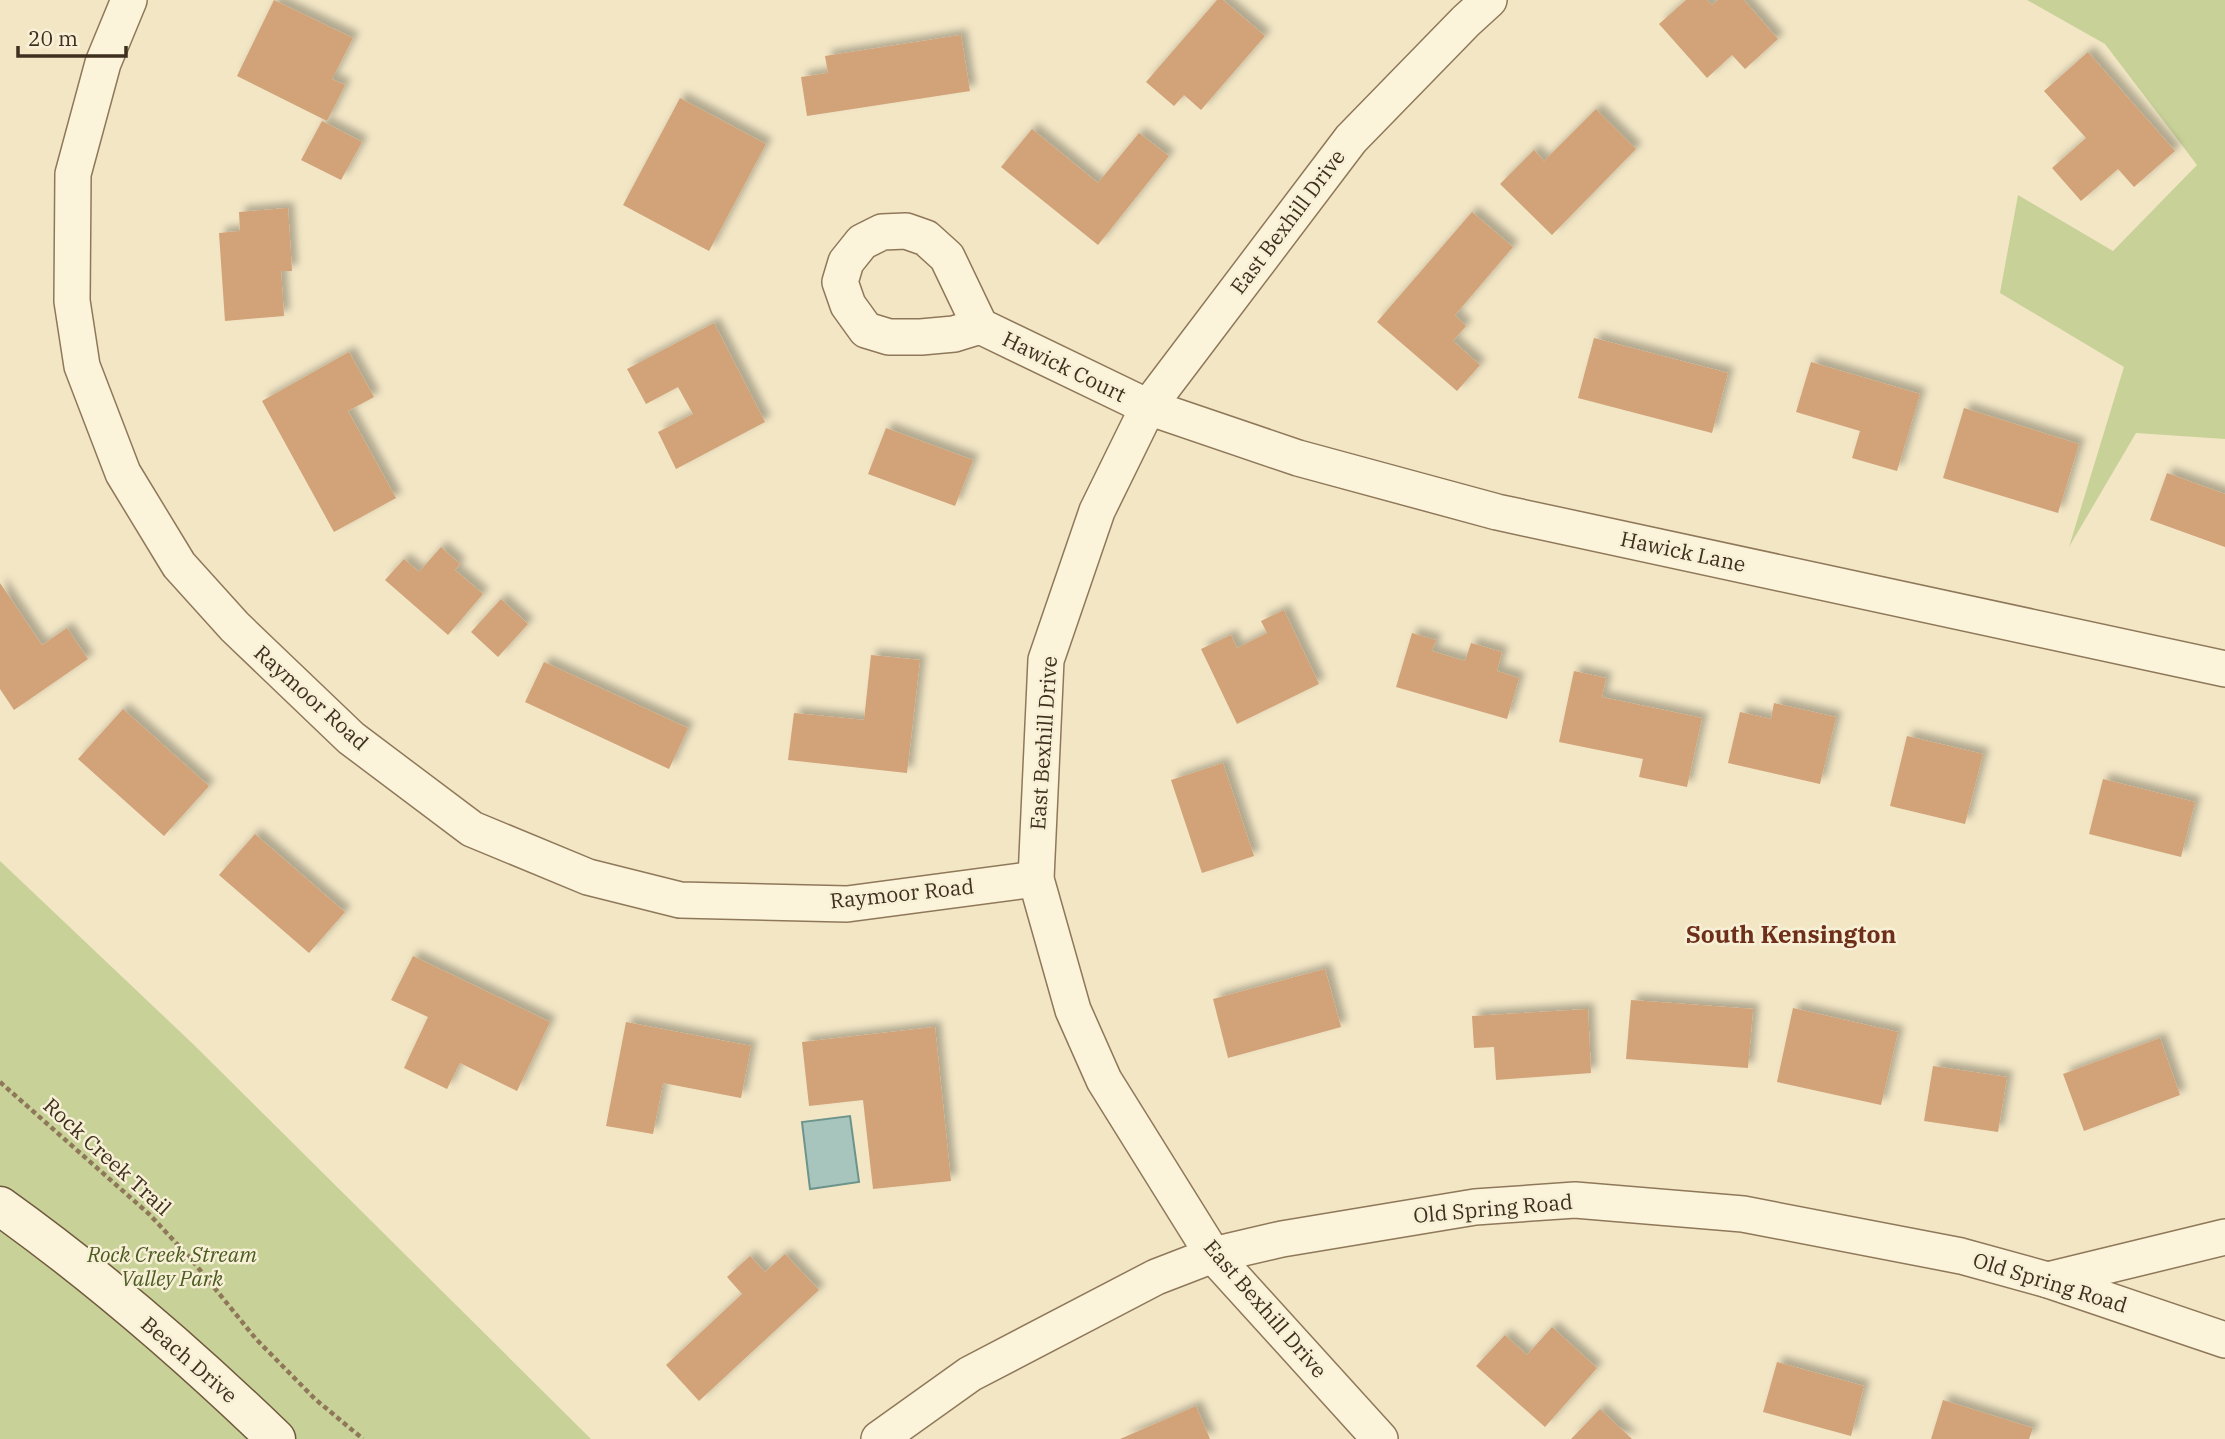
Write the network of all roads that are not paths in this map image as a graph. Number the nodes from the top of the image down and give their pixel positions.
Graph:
1 (129, 0) edge
2 (1489, 0) edge
3 (979, 326) dead end
4 (1148, 407) junction
5 (2225, 669) edge
6 (1036, 878) junction
7 (0, 1206) edge
8 (2225, 1237) edge
9 (1213, 1255) junction
10 (2048, 1280) junction
11 (2225, 1340) edge
12 (276, 1439) edge
13 (879, 1439) edge
14 (1380, 1439) edge

1 - 6 street, Raymoor Road
2 - 4 street, East Bexhill Drive
3 - 4 street, Hawick Court
4 - 5 street, Hawick Lane
4 - 6 street, East Bexhill Drive
6 - 9 street, East Bexhill Drive
7 - 12 street, Beach Drive
8 - 10 street
9 - 10 street, Old Spring Road
9 - 13 street, Old Spring Road
9 - 14 street, East Bexhill Drive
10 - 11 street, Old Spring Road

